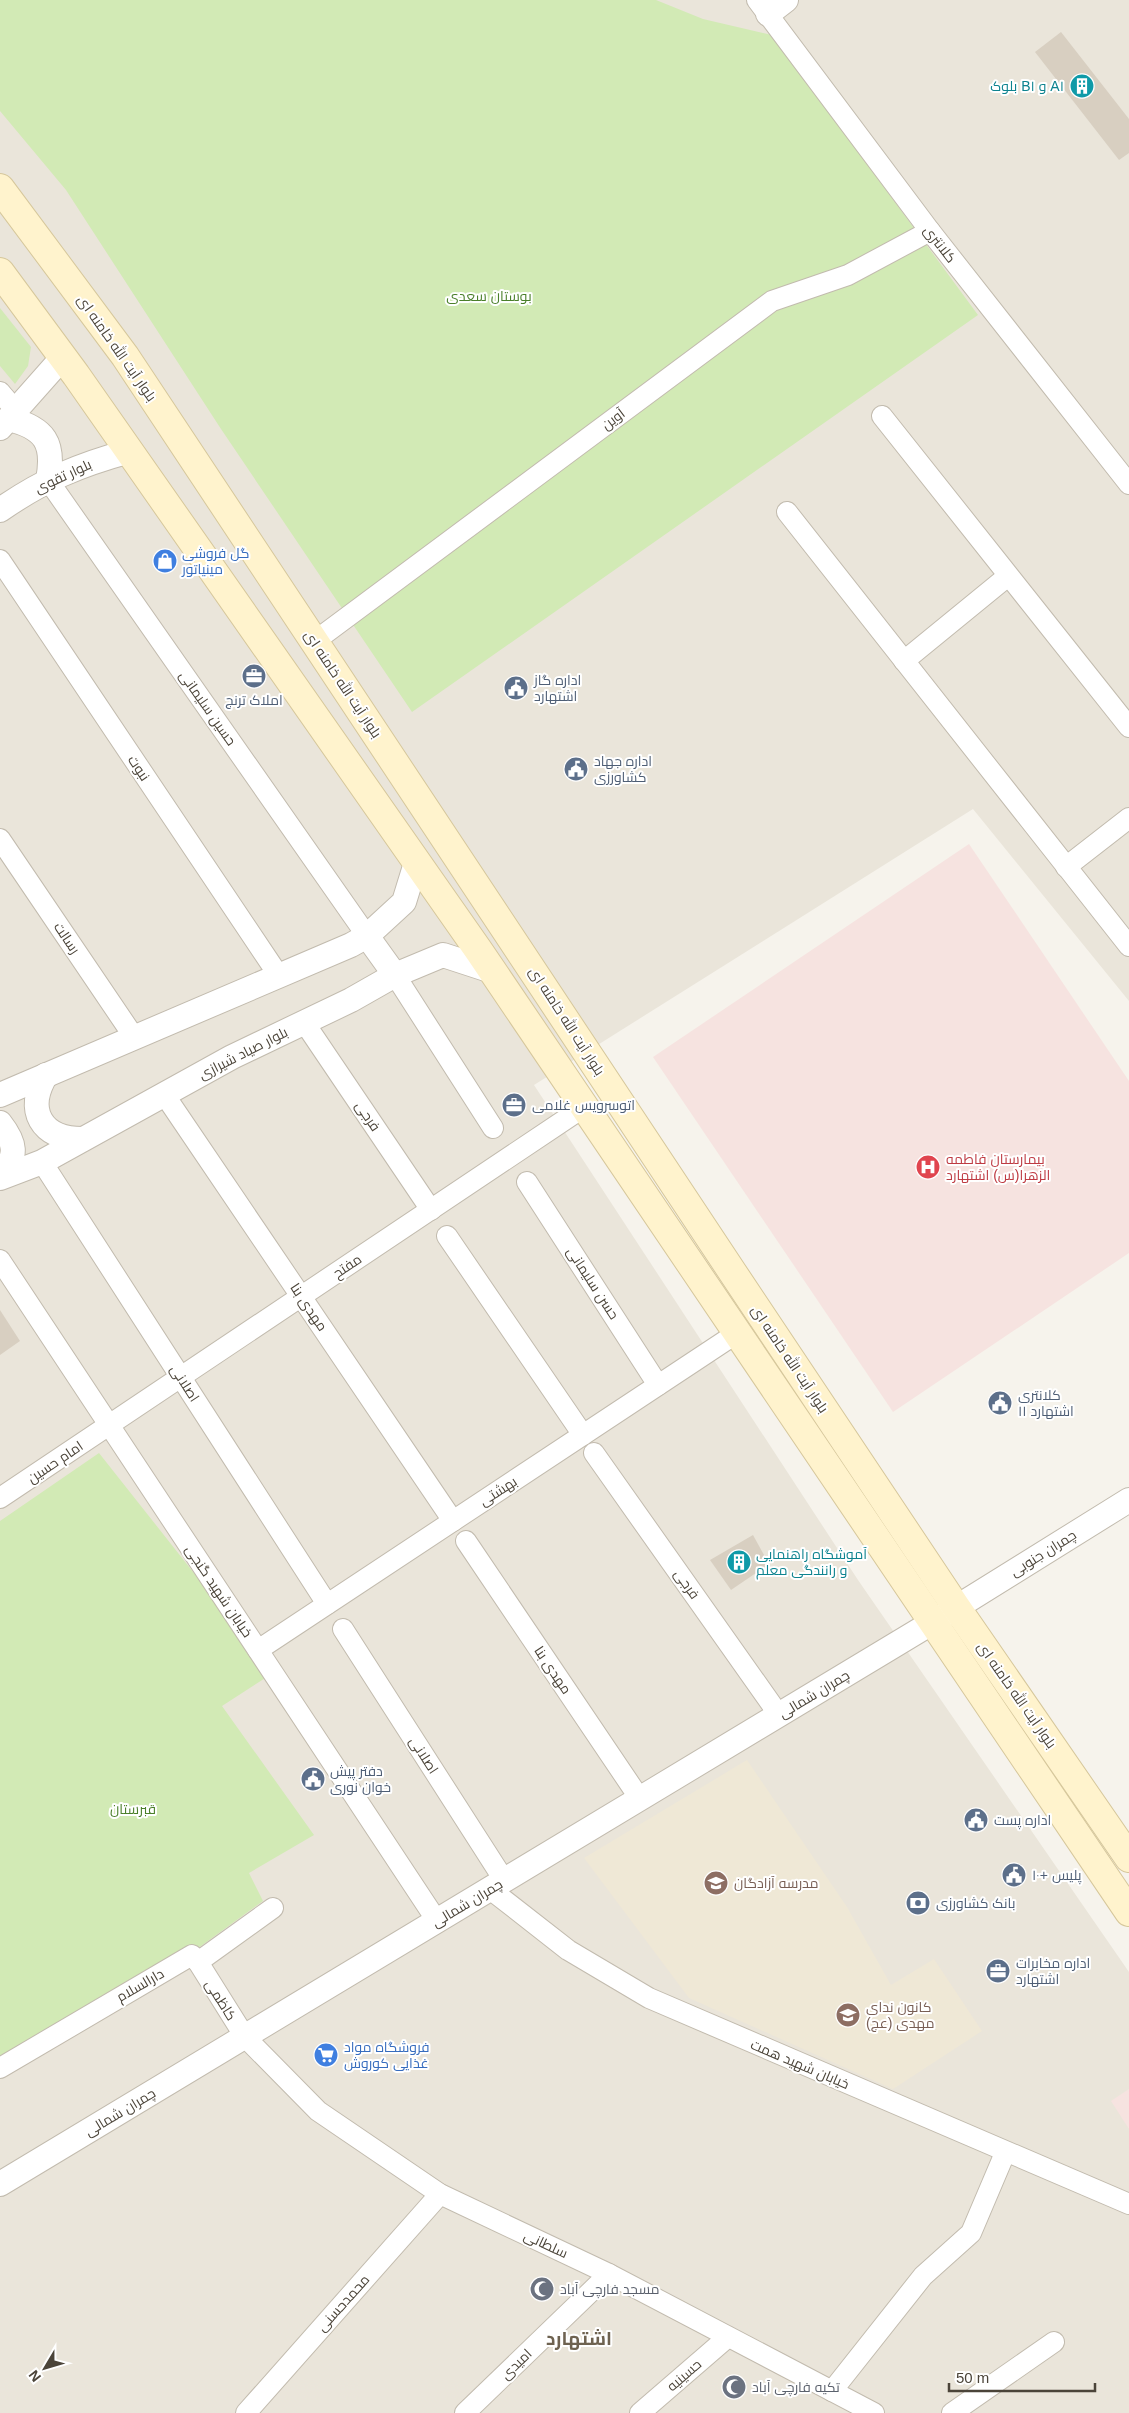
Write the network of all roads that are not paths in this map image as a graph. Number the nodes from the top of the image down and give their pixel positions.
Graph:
1 (770, 5) edge
2 (0, 188) edge
3 (930, 231) junction
4 (0, 272) edge
5 (64, 357) junction
6 (0, 392) edge
7 (882, 416) dead end
8 (8, 419) edge
9 (130, 451) junction
10 (48, 480) junction
11 (1129, 484) edge
12 (0, 510) edge
13 (787, 512) dead end
14 (0, 560) edge
15 (1008, 576) junction
16 (315, 641) junction
17 (904, 661) junction
18 (1129, 727) edge
19 (1129, 818) edge
20 (0, 839) edge
21 (416, 863) junction
22 (1066, 867) junction
23 (367, 936) junction
24 (1129, 946) edge
25 (492, 971) junction
26 (395, 975) junction
27 (279, 976) junction
28 (304, 1022) junction
29 (134, 1037) junction
30 (46, 1076) junction
31 (164, 1094) junction
32 (0, 1095) edge
33 (584, 1107) junction
34 (0, 1123) edge
35 (493, 1128) dead end
36 (82, 1139) junction
37 (42, 1162) junction
38 (0, 1174) edge
39 (0, 1178) edge
40 (527, 1182) dead end
41 (431, 1210) junction
42 (447, 1236) dead end
43 (0, 1260) edge
44 (301, 1296) junction
45 (738, 1333) junction
46 (181, 1377) junction
47 (658, 1385) junction
48 (109, 1425) junction
49 (583, 1435) junction
50 (594, 1453) dead end
51 (0, 1498) edge
52 (1129, 1500) edge
53 (453, 1521) junction
54 (466, 1541) dead end
55 (327, 1604) junction
56 (956, 1607) junction
57 (933, 1622) junction
58 (343, 1629) dead end
59 (258, 1650) junction
60 (779, 1715) junction
61 (640, 1799) junction
62 (1129, 1858) edge
63 (497, 1885) junction
64 (273, 1908) dead end
65 (1129, 1912) edge
66 (437, 1921) junction
67 (198, 1962) junction
68 (244, 2037) junction
69 (0, 2068) edge
70 (1006, 2153) junction
71 (0, 2184) edge
72 (440, 2194) junction
73 (1129, 2204) edge
74 (609, 2274) junction
75 (728, 2337) junction
76 (1054, 2342) dead end
77 (832, 2391) junction
78 (246, 2413) edge
79 (465, 2413) edge
80 (640, 2413) edge
81 (874, 2413) edge
82 (952, 2413) edge

1 - 3 street, کلانتری
2 - 16 main road, بلوار آیت الله خامنه ای
3 - 11 street, کلانتری
3 - 16 street, آوین
4 - 5 main road, بلوار آیت الله خامنه ای
5 - 8 street
5 - 9 main road, بلوار آیت الله خامنه ای
6 - 8 street
7 - 15 street
8 - 10 street
9 - 10 street, بلوار تقوی
9 - 21 main road, بلوار آیت الله خامنه ای
10 - 12 street, بلوار تقوی
10 - 23 street, حسین سلیمانی
13 - 17 street
14 - 27 street, نبوت
15 - 17 street
15 - 18 street
16 - 56 main road, بلوار آیت الله خامنه ای
17 - 22 street
19 - 22 street
20 - 29 street, رسالت
21 - 23 street
21 - 25 main road, بلوار آیت الله خامنه ای
22 - 24 street
23 - 26 street
23 - 27 street
25 - 26 street, بلوار صیاد شیرازی
25 - 33 main road, بلوار آیت الله خامنه ای
26 - 28 street, بلوار صیاد شیرازی
26 - 35 street
27 - 29 street
28 - 31 street, بلوار صیاد شیرازی
28 - 41 street, فرجی
29 - 30 street
30 - 32 street
30 - 36 street
31 - 36 street, بلوار صیاد شیرازی
31 - 44 street, مهدی بنا
33 - 41 street, مفتح
33 - 45 main road, بلوار آیت الله خامنه ای
34 - 38 street
36 - 37 street, بلوار صیاد شیرازی
37 - 39 street, بلوار صیاد شیرازی
37 - 46 street, اصلانی
40 - 47 street, حسن سلیمانی
41 - 44 street, مفتح
42 - 49 street
43 - 48 street, خیابان شهید گنجی
44 - 46 street, مفتح
44 - 53 street, مهدی بنا
45 - 47 street, بهشتی
45 - 57 main road, بلوار آیت الله خامنه ای
46 - 48 street, مفتح
46 - 55 street, اصلانی
47 - 49 street, بهشتی
48 - 51 street, امام حسین
48 - 59 street, خیابان شهید گنجی
49 - 53 street, بهشتی
50 - 60 street, فرجی
52 - 56 street, چمران جنوبی
53 - 55 street, بهشتی
54 - 61 street, مهدی بنا
55 - 59 street, بهشتی
56 - 57 street, چمران جنوبی
56 - 62 main road, بلوار آیت الله خامنه ای
57 - 60 street, چمران شمالی
57 - 65 main road, بلوار آیت الله خامنه ای
58 - 63 street, اصلانی
59 - 66 street, خیابان شهید گنجی
60 - 61 street, چمران شمالی
61 - 63 street, چمران شمالی
63 - 66 street, چمران شمالی
63 - 70 street, خیابان شهید همت
64 - 67 street
66 - 68 street, چمران شمالی
67 - 68 street, کاظمی
67 - 69 street, دارالسلام
68 - 71 street, چمران شمالی
68 - 72 street, سلطانی
70 - 73 street, خیابان شهید همت
70 - 77 street
72 - 74 street, سلطانی
72 - 78 street, محمدحسنی
74 - 75 street, سلطانی
74 - 79 street, امیدی
75 - 77 street, سلطانی
75 - 80 street, حسینیه
76 - 82 street
77 - 81 street, سلطانی

